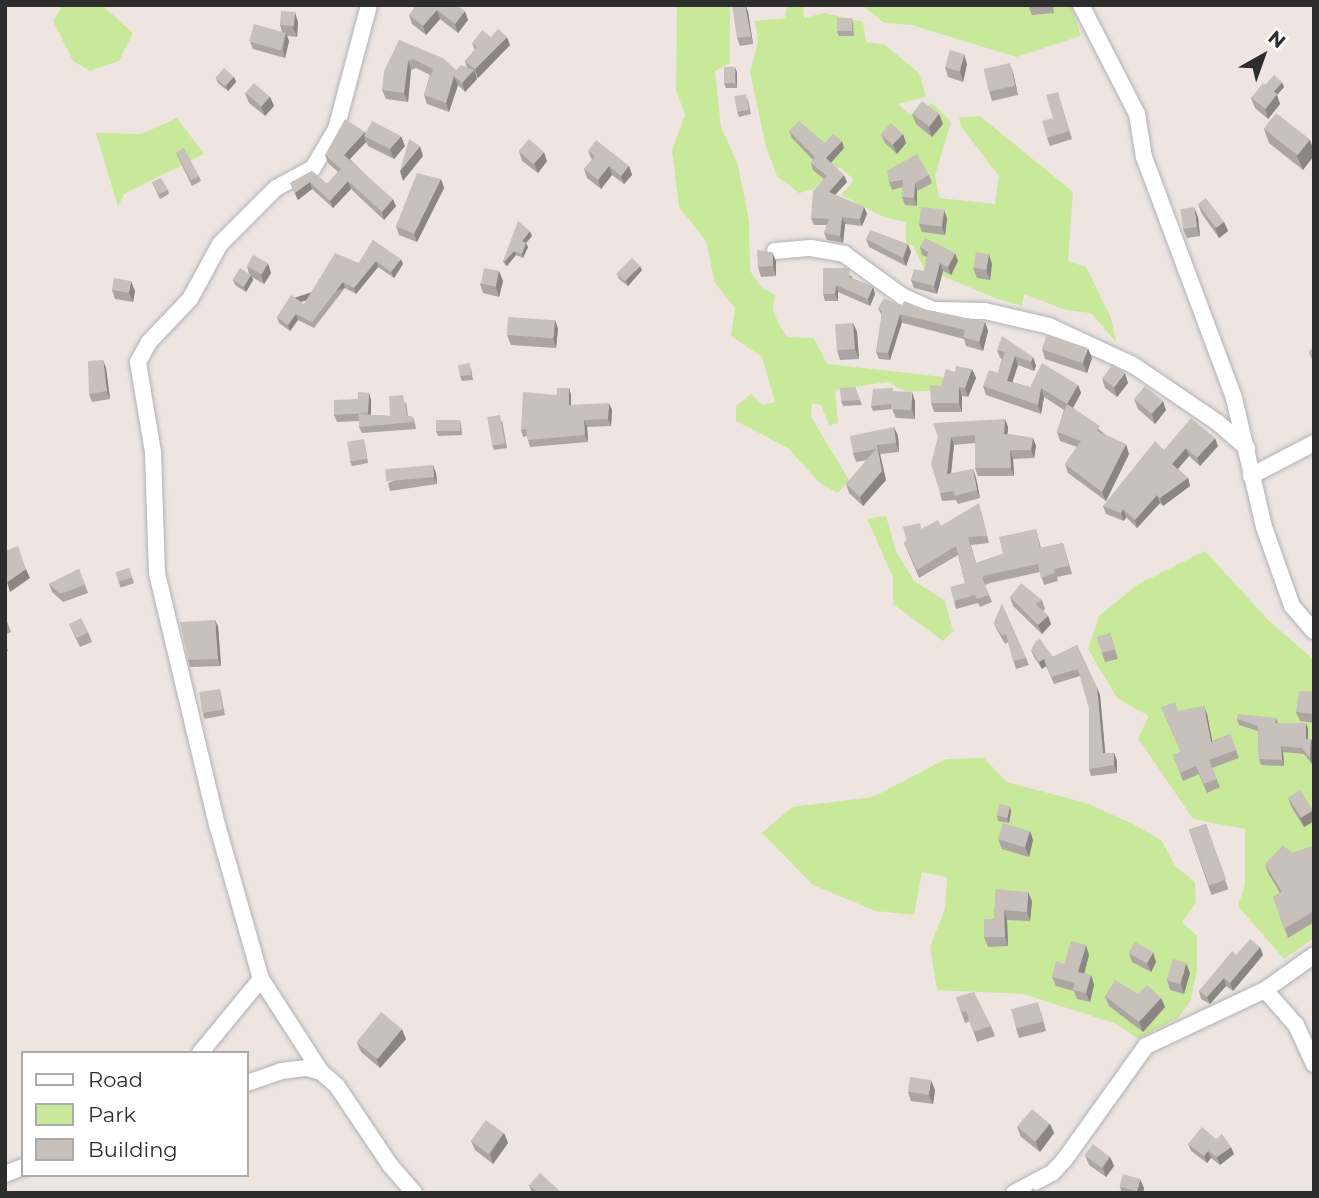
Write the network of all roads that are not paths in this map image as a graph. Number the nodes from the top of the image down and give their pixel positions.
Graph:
1 (369, 5) edge
2 (1081, 5) edge
3 (775, 251) edge
4 (1314, 443) edge
5 (1247, 449) junction
6 (1251, 476) junction
7 (1314, 631) edge
8 (1314, 955) edge
9 (261, 979) junction
10 (1265, 990) junction
11 (202, 1051) edge
12 (1314, 1064) edge
13 (321, 1072) junction
14 (248, 1083) edge
15 (414, 1193) edge
16 (1014, 1193) edge

1 - 9 street
2 - 5 street
3 - 5 street
4 - 6 street
5 - 6 street
6 - 7 street
8 - 10 street
9 - 11 street
9 - 13 street
10 - 12 street
10 - 16 street
13 - 14 street
13 - 15 street

